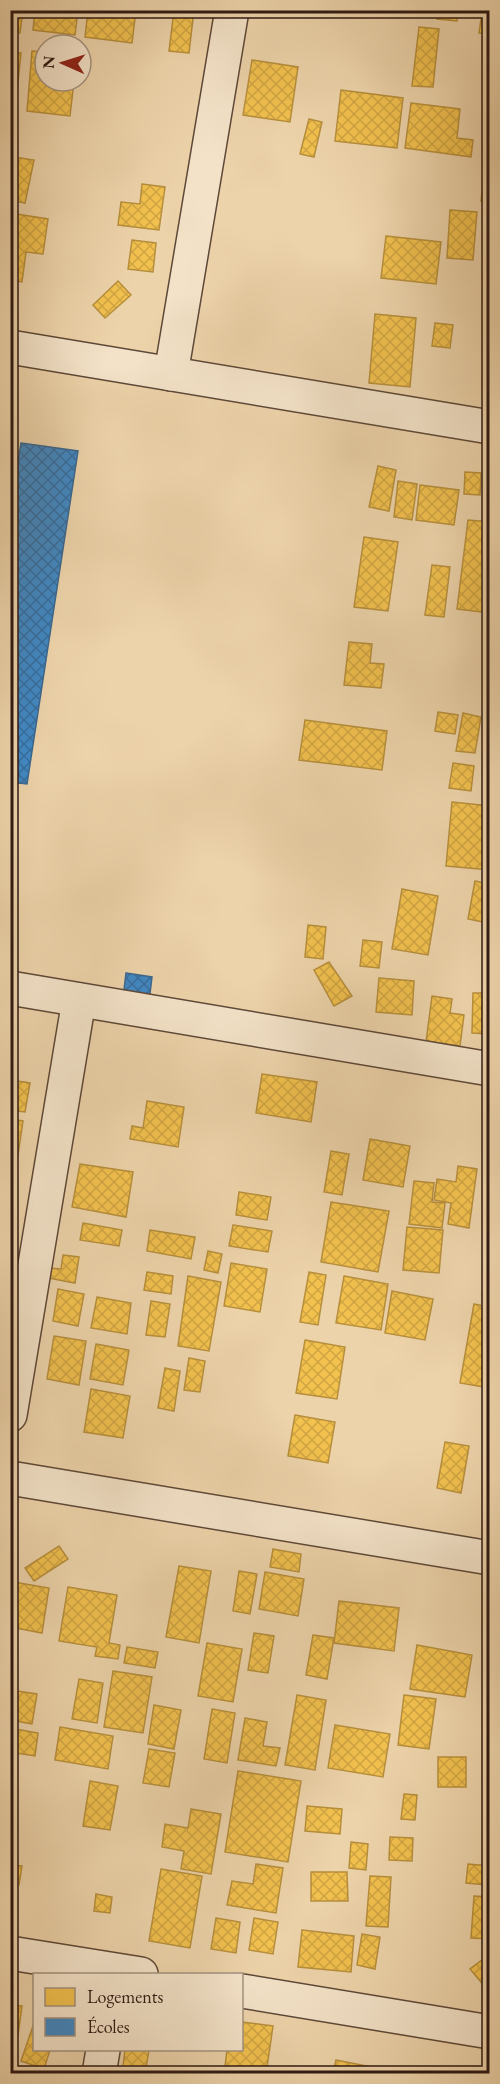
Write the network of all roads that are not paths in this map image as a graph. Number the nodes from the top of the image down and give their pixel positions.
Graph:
1 (232, 10) edge
2 (10, 347) edge
3 (171, 374) junction
4 (489, 427) edge
5 (10, 988) edge
6 (79, 1000) junction
7 (489, 1069) edge
8 (10, 1415) edge
9 (10, 1478) edge
10 (489, 1558) edge
11 (10, 1953) edge
12 (124, 1973) edge
13 (243, 1991) edge
14 (489, 2032) edge
15 (103, 2051) edge
16 (99, 2073) edge

1 - 3 street
2 - 3 street
3 - 4 street
5 - 6 street
6 - 7 street
6 - 8 street
9 - 10 street
11 - 12 street
13 - 14 street
15 - 16 street

